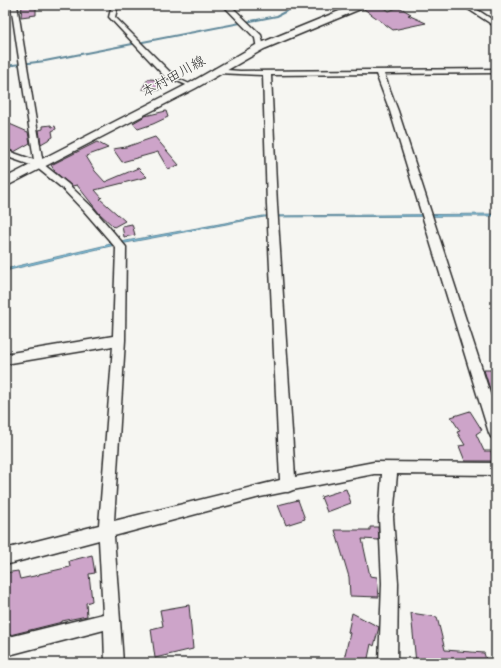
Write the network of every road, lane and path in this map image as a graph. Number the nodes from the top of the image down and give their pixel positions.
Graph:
1 (115, 5) edge
2 (226, 5) edge
3 (362, 5) edge
4 (465, 5) edge
5 (14, 8) edge
6 (5, 12) edge
7 (496, 25) edge
8 (260, 47) junction
9 (217, 71) junction
10 (496, 71) edge
11 (267, 72) junction
12 (379, 72) junction
13 (169, 76) joint
14 (192, 86) junction
15 (5, 153) edge
16 (39, 165) junction
17 (5, 183) edge
18 (119, 340) junction
19 (5, 359) edge
20 (496, 433) edge
21 (390, 468) junction
22 (496, 469) edge
23 (288, 486) junction
24 (106, 531) junction
25 (5, 557) edge
26 (111, 620) junction
27 (5, 647) edge
28 (114, 663) edge
29 (388, 663) edge

1 - 13 street
2 - 8 street
3 - 8 main road, 本村田川線
4 - 7 street
5 - 6 street
5 - 16 street
8 - 9 main road, 本村田川線
9 - 11 street
9 - 14 main road, 本村田川線
10 - 12 street
11 - 12 street
11 - 23 street
12 - 20 street
13 - 14 lane
14 - 16 main road, 本村田川線
15 - 16 street
16 - 17 main road, 本村田川線
16 - 18 street
18 - 19 street
18 - 24 street
21 - 22 street
21 - 23 street
21 - 29 street
23 - 24 street
24 - 25 street
24 - 26 street
26 - 27 street
26 - 28 street

